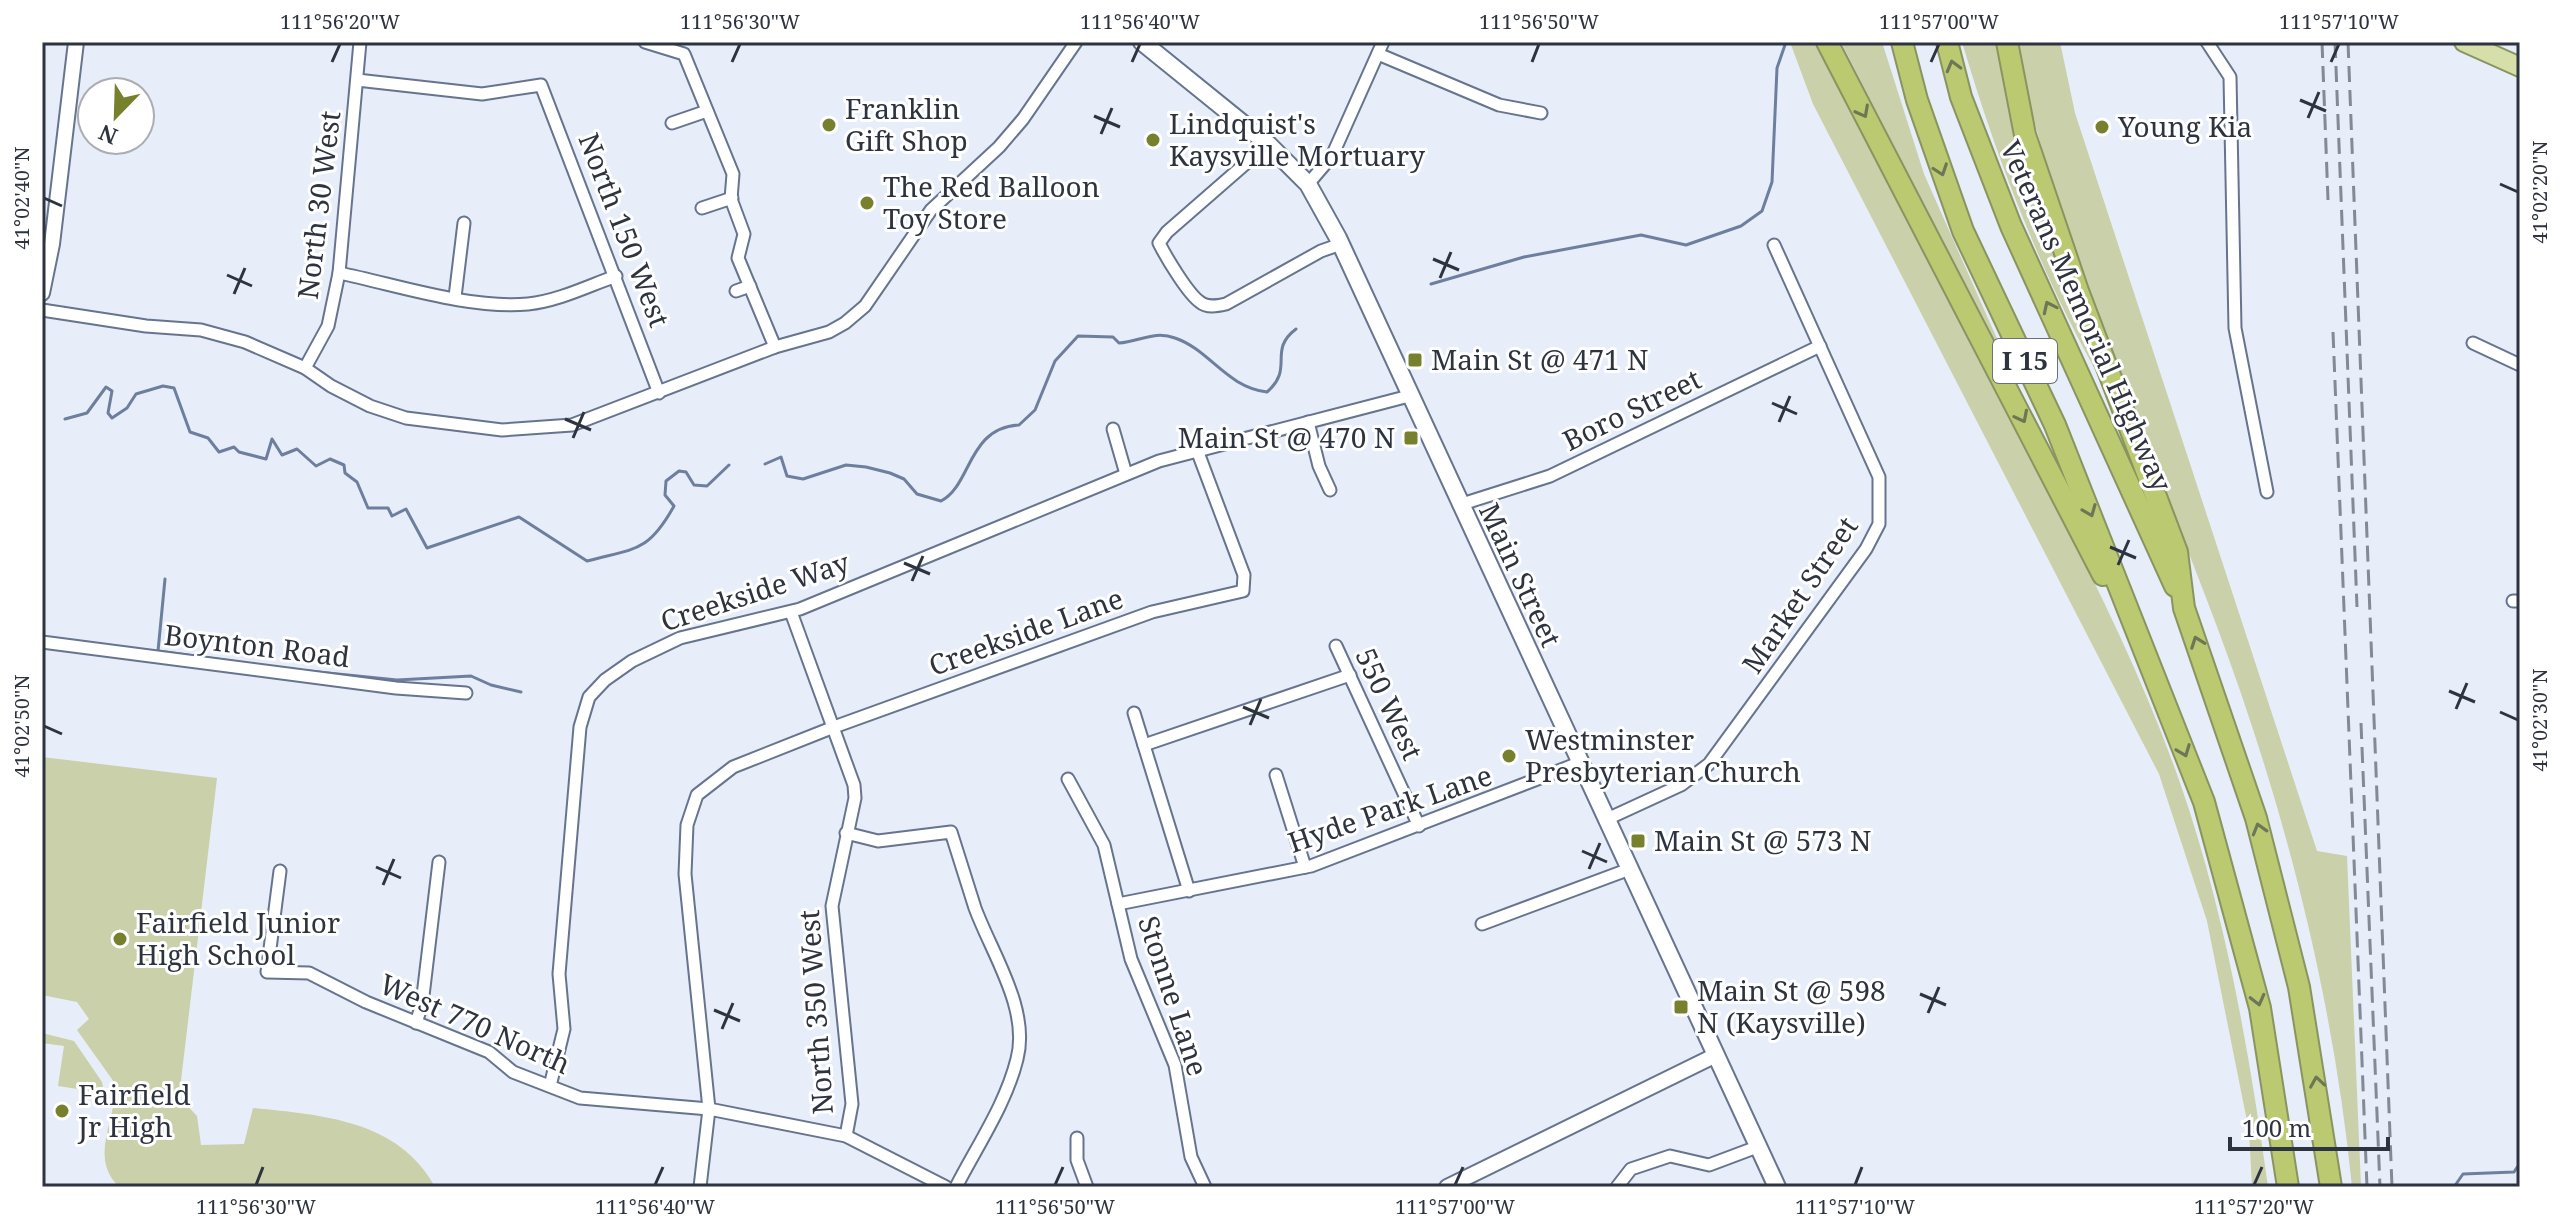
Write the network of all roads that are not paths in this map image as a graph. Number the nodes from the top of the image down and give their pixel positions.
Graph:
1 (76, 42) edge
2 (360, 42) edge
3 (645, 42) edge
4 (1076, 42) edge
5 (1142, 42) edge
6 (1827, 42) edge
7 (1902, 42) edge
8 (1947, 42) edge
9 (2007, 42) edge
10 (2207, 42) edge
11 (2464, 42) edge
12 (1381, 48) edge
13 (2520, 67) edge
14 (357, 80) junction
15 (707, 111) junction
16 (1541, 113) dead end
17 (672, 123) dead end
18 (1268, 144) junction
19 (1308, 184) junction
20 (732, 198) junction
21 (702, 208) dead end
22 (464, 223) dead end
23 (1341, 244) junction
24 (1774, 245) dead end
25 (339, 273) junction
26 (616, 276) junction
27 (750, 286) junction
28 (736, 291) dead end
29 (42, 293) edge
30 (455, 297) junction
31 (42, 310) edge
32 (2473, 343) dead end
33 (1820, 346) junction
34 (775, 347) junction
35 (2520, 365) edge
36 (305, 368) junction
37 (659, 393) junction
38 (1409, 396) junction
39 (1308, 422) junction
40 (1113, 429) dead end
41 (1197, 450) junction
42 (1126, 474) junction
43 (1330, 490) dead end
44 (2267, 492) dead end
45 (1459, 505) junction
46 (2184, 608) junction
47 (791, 612) junction
48 (42, 642) edge
49 (1336, 646) dead end
50 (1350, 675) junction
51 (2156, 678) junction
52 (466, 693) dead end
53 (1134, 713) dead end
54 (834, 727) junction
55 (1144, 745) junction
56 (1579, 763) junction
57 (1276, 775) dead end
58 (1068, 779) dead end
59 (1605, 820) junction
60 (1419, 826) junction
61 (846, 833) junction
62 (439, 862) dead end
63 (1305, 867) junction
64 (1627, 870) junction
65 (280, 871) dead end
66 (1189, 891) junction
67 (1118, 904) junction
68 (1482, 924) dead end
69 (416, 1023) junction
70 (1714, 1056) junction
71 (550, 1086) junction
72 (709, 1109) junction
73 (846, 1136) junction
74 (1077, 1138) dead end
75 (1757, 1147) junction
76 (700, 1187) edge
77 (946, 1187) edge
78 (956, 1187) edge
79 (1087, 1187) edge
80 (1205, 1187) edge
81 (1447, 1187) edge
82 (1617, 1187) edge
83 (1777, 1187) edge
84 (2288, 1187) edge
85 (2331, 1187) edge

1 - 29 street
2 - 14 street, North 30 West
3 - 15 street
4 - 34 street
5 - 18 main road, Main Street
6 -> 51 highway
7 -> 51 highway, I 15
46 -> 8 highway, Veterans Memorial Highway / I 15
9 - 46 highway
10 - 44 street
11 - 13 main road
12 - 16 street
12 - 19 street
14 - 25 street, North 30 West
14 - 26 street, North 150 West
15 - 17 street
15 - 20 street
18 - 19 main road, Main Street
18 - 23 street
19 - 23 main road, Main Street
20 - 21 street
20 - 27 street
22 - 30 street
23 - 38 main road, Main Street
24 - 33 street, Market Street
25 - 30 street
25 - 36 street, North 30 West
26 - 30 street
26 - 37 street, North 150 West
27 - 28 street
27 - 34 street
31 - 36 street
32 - 35 street
33 - 45 street, Boro Street
33 - 59 street, Market Street
34 - 37 street
36 - 37 street
38 - 39 street, Creekside Way
38 - 45 main road, Main Street
39 - 41 street, Creekside Way
39 - 43 street
40 - 42 street
41 - 42 street, Creekside Way
41 - 54 street, Creekside Lane
42 - 47 street, Creekside Way
45 - 56 main road, Main Street
85 -> 46 highway, I 15
47 - 54 street, North 350 West
47 - 71 street, Creekside Way
48 - 52 street, Boynton Road
49 - 50 street, 550 West
50 - 55 street
50 - 60 street, 550 West
51 -> 84 highway, I 15
53 - 55 street
54 - 61 street, North 350 West
54 - 72 street, Creekside Lane
55 - 66 street
56 - 59 main road, Main Street
56 - 60 street, Hyde Park Lane
57 - 63 street
58 - 67 street, Stonne Lane
59 - 64 main road, Main Street
60 - 63 street, Hyde Park Lane
61 - 73 street, North 350 West
61 - 78 street
62 - 69 street
63 - 66 street, Hyde Park Lane
64 - 68 street
64 - 70 main road, Main Street
65 - 69 street, West 770 North
66 - 67 street, Hyde Park Lane
67 - 80 street, Stonne Lane
69 - 71 street, West 770 North
70 - 75 main road, Main Street
70 - 81 street
71 - 72 street, West 770 North
72 - 73 street, West 770 North
72 - 76 street
73 - 77 street, West 770 North
74 - 79 street
75 - 82 street
75 - 83 main road, Main Street

